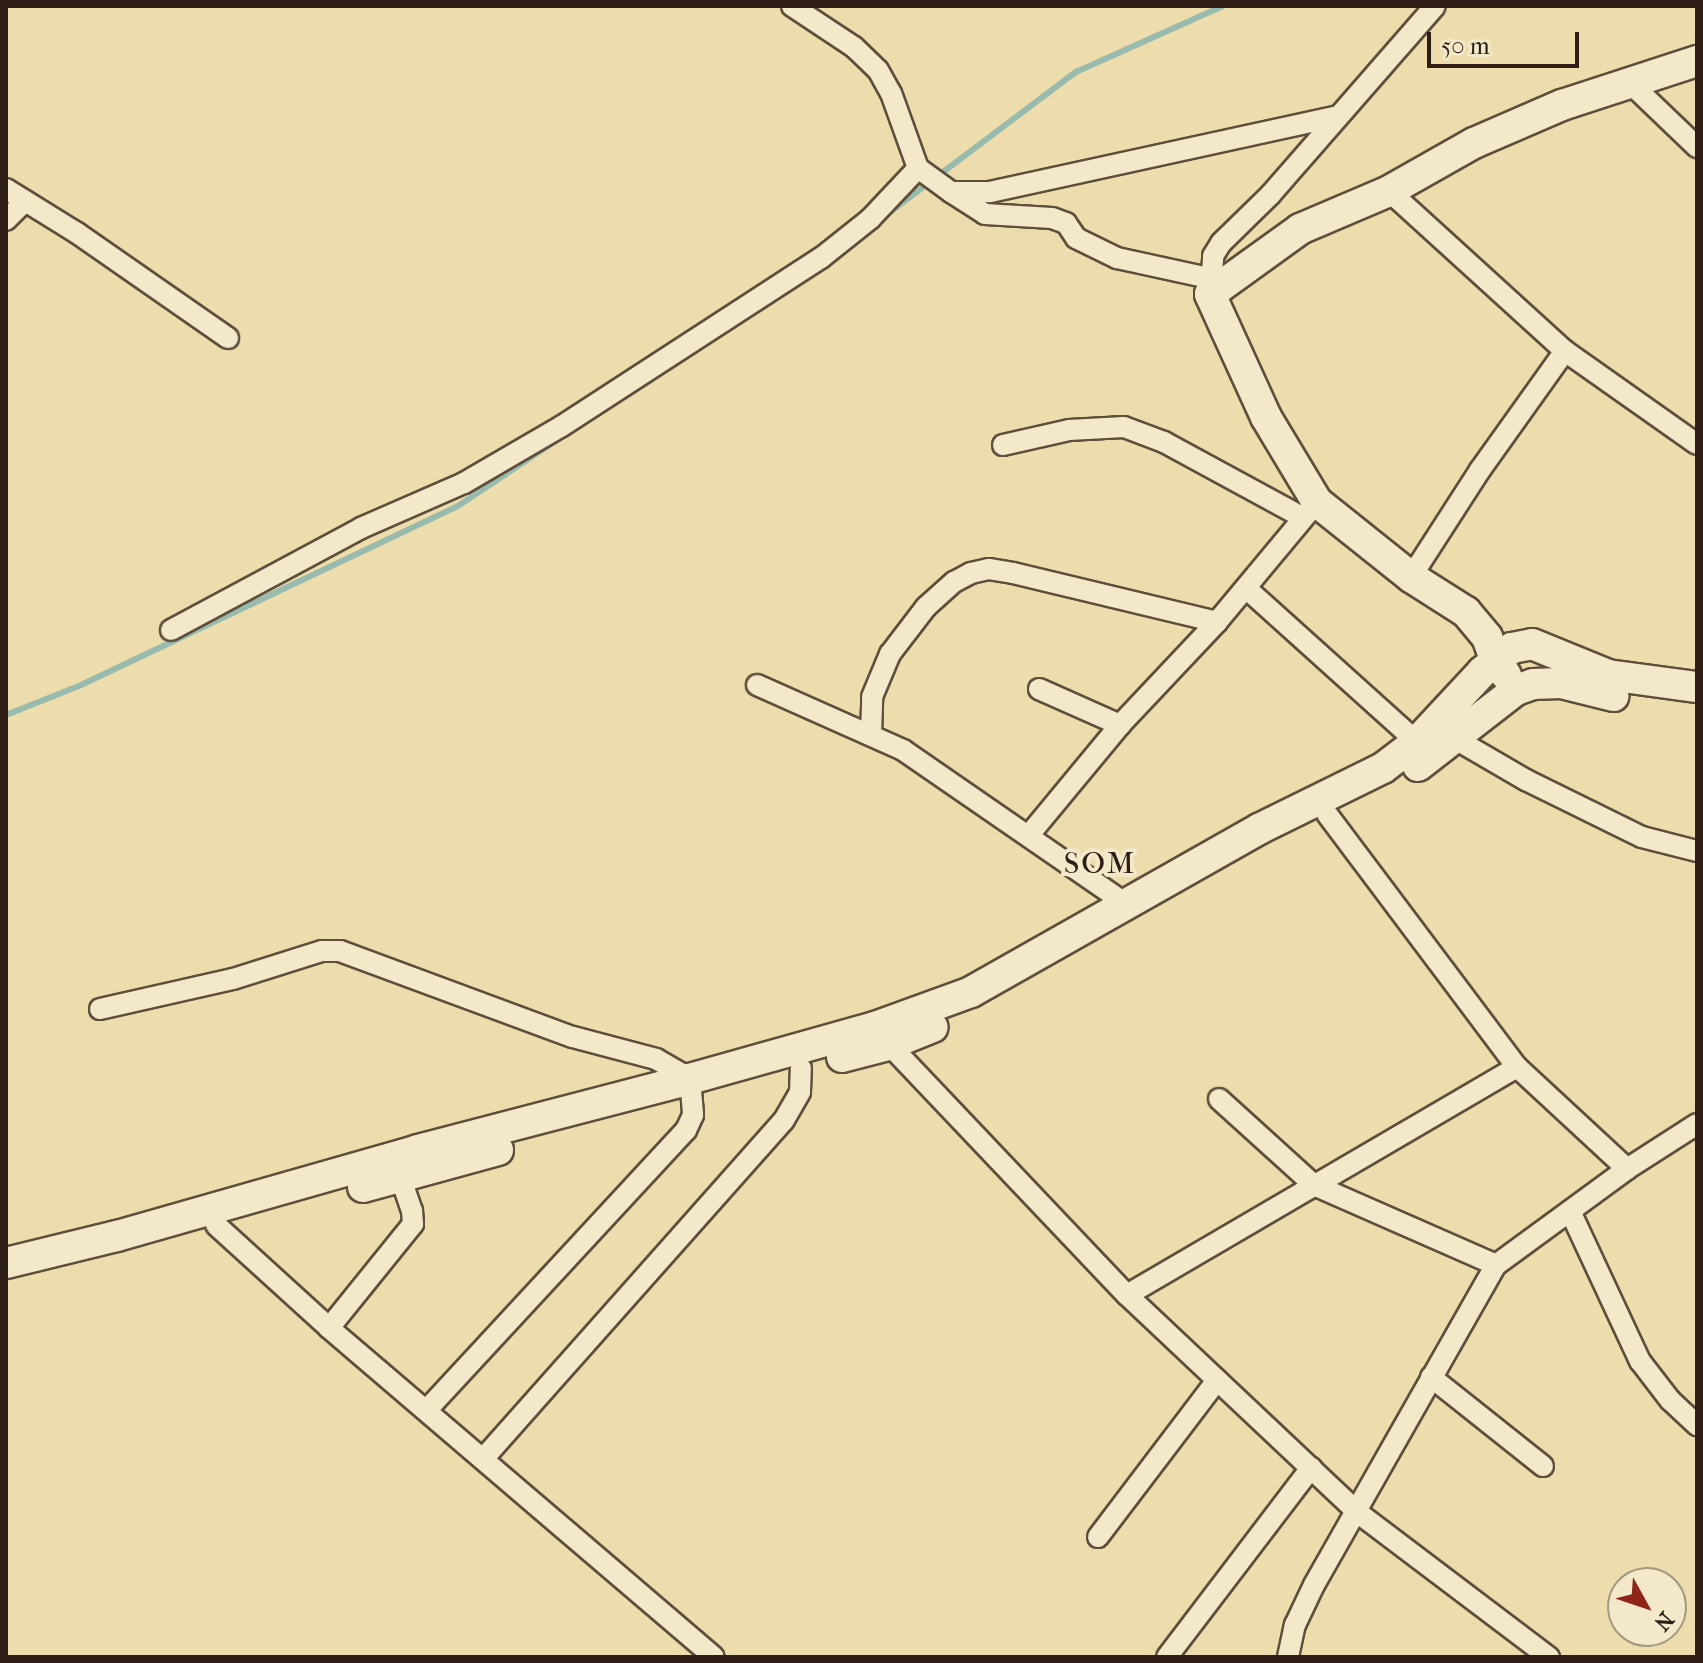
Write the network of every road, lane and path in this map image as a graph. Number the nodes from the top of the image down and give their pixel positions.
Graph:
1 (792, 6) edge
2 (1435, 6) edge
3 (1697, 61) edge
4 (1630, 83) junction
5 (1338, 116) junction
6 (1697, 147) edge
7 (918, 168) junction
8 (6, 189) edge
9 (1389, 191) junction
10 (951, 192) junction
11 (25, 201) junction
12 (6, 220) edge
13 (1210, 286) junction
14 (228, 338) dead end
15 (1565, 351) junction
16 (1697, 444) edge
17 (1003, 445) dead end
18 (1310, 509) junction
19 (1411, 577) junction
20 (1246, 588) junction
21 (1217, 622) junction
22 (171, 630) dead end
23 (1495, 659) junction
24 (757, 685) dead end
25 (1697, 687) edge
26 (1039, 689) dead end
27 (1516, 690) junction
28 (1697, 704) edge
29 (1120, 725) junction
30 (871, 734) junction
31 (1452, 737) junction
32 (1417, 742) junction
33 (1327, 814) junction
34 (1029, 835) junction
35 (1697, 851) edge
36 (1126, 904) junction
37 (100, 1009) dead end
38 (882, 1036) junction
39 (1517, 1067) junction
40 (801, 1068) junction
41 (692, 1088) junction
42 (1219, 1099) dead end
43 (1697, 1124) edge
44 (1627, 1169) junction
45 (400, 1177) junction
46 (1314, 1185) junction
47 (1570, 1211) junction
48 (216, 1225) junction
49 (6, 1263) edge
50 (1496, 1265) junction
51 (6, 1284) edge
52 (1127, 1295) junction
53 (329, 1328) junction
54 (1431, 1377) junction
55 (1217, 1380) junction
56 (427, 1410) junction
57 (1697, 1425) edge
58 (483, 1459) junction
59 (1543, 1466) dead end
60 (1311, 1468) junction
61 (1357, 1512) junction
62 (1098, 1537) dead end
63 (714, 1657) edge
64 (1167, 1657) edge
65 (1288, 1657) edge
66 (1549, 1657) edge

1 - 7 street
2 - 5 street
3 - 4 main road
4 - 6 street
4 - 9 main road
5 - 10 street
5 - 13 street
7 - 10 street
7 - 22 street
8 - 11 street
9 - 13 main road
9 - 15 street
10 - 13 street
11 - 12 street
11 - 14 street
13 - 18 main road
15 - 16 street
15 - 19 street
17 - 18 street
18 - 19 main road
18 - 20 street
19 - 23 main road
20 - 21 street
20 - 32 street
21 - 29 street
21 - 30 street
23 - 25 main road
23 - 27 main road
23 - 32 main road
24 - 30 street
26 - 29 street
27 - 28 main road
27 - 31 main road
29 - 34 street
30 - 34 street
31 - 33 main road
31 - 35 street
32 - 36 main road
33 - 38 main road
33 - 39 street
34 - 36 street
36 - 38 main road
37 - 41 street
38 - 40 main road
38 - 41 main road
38 - 52 street
39 - 44 street
39 - 46 street
40 - 41 main road
40 - 58 street
41 - 45 main road
41 - 49 main road
41 - 56 street
42 - 46 street
43 - 44 street
44 - 47 street
45 - 48 main road
45 - 53 street
46 - 50 street
46 - 52 street
47 - 50 street
47 - 57 street
48 - 51 main road
48 - 53 street
50 - 54 street
52 - 55 street
53 - 56 street
54 - 59 street
54 - 61 street
55 - 60 street
55 - 62 street
56 - 58 street
58 - 63 street
60 - 61 street
60 - 64 street
61 - 65 street
61 - 66 street

